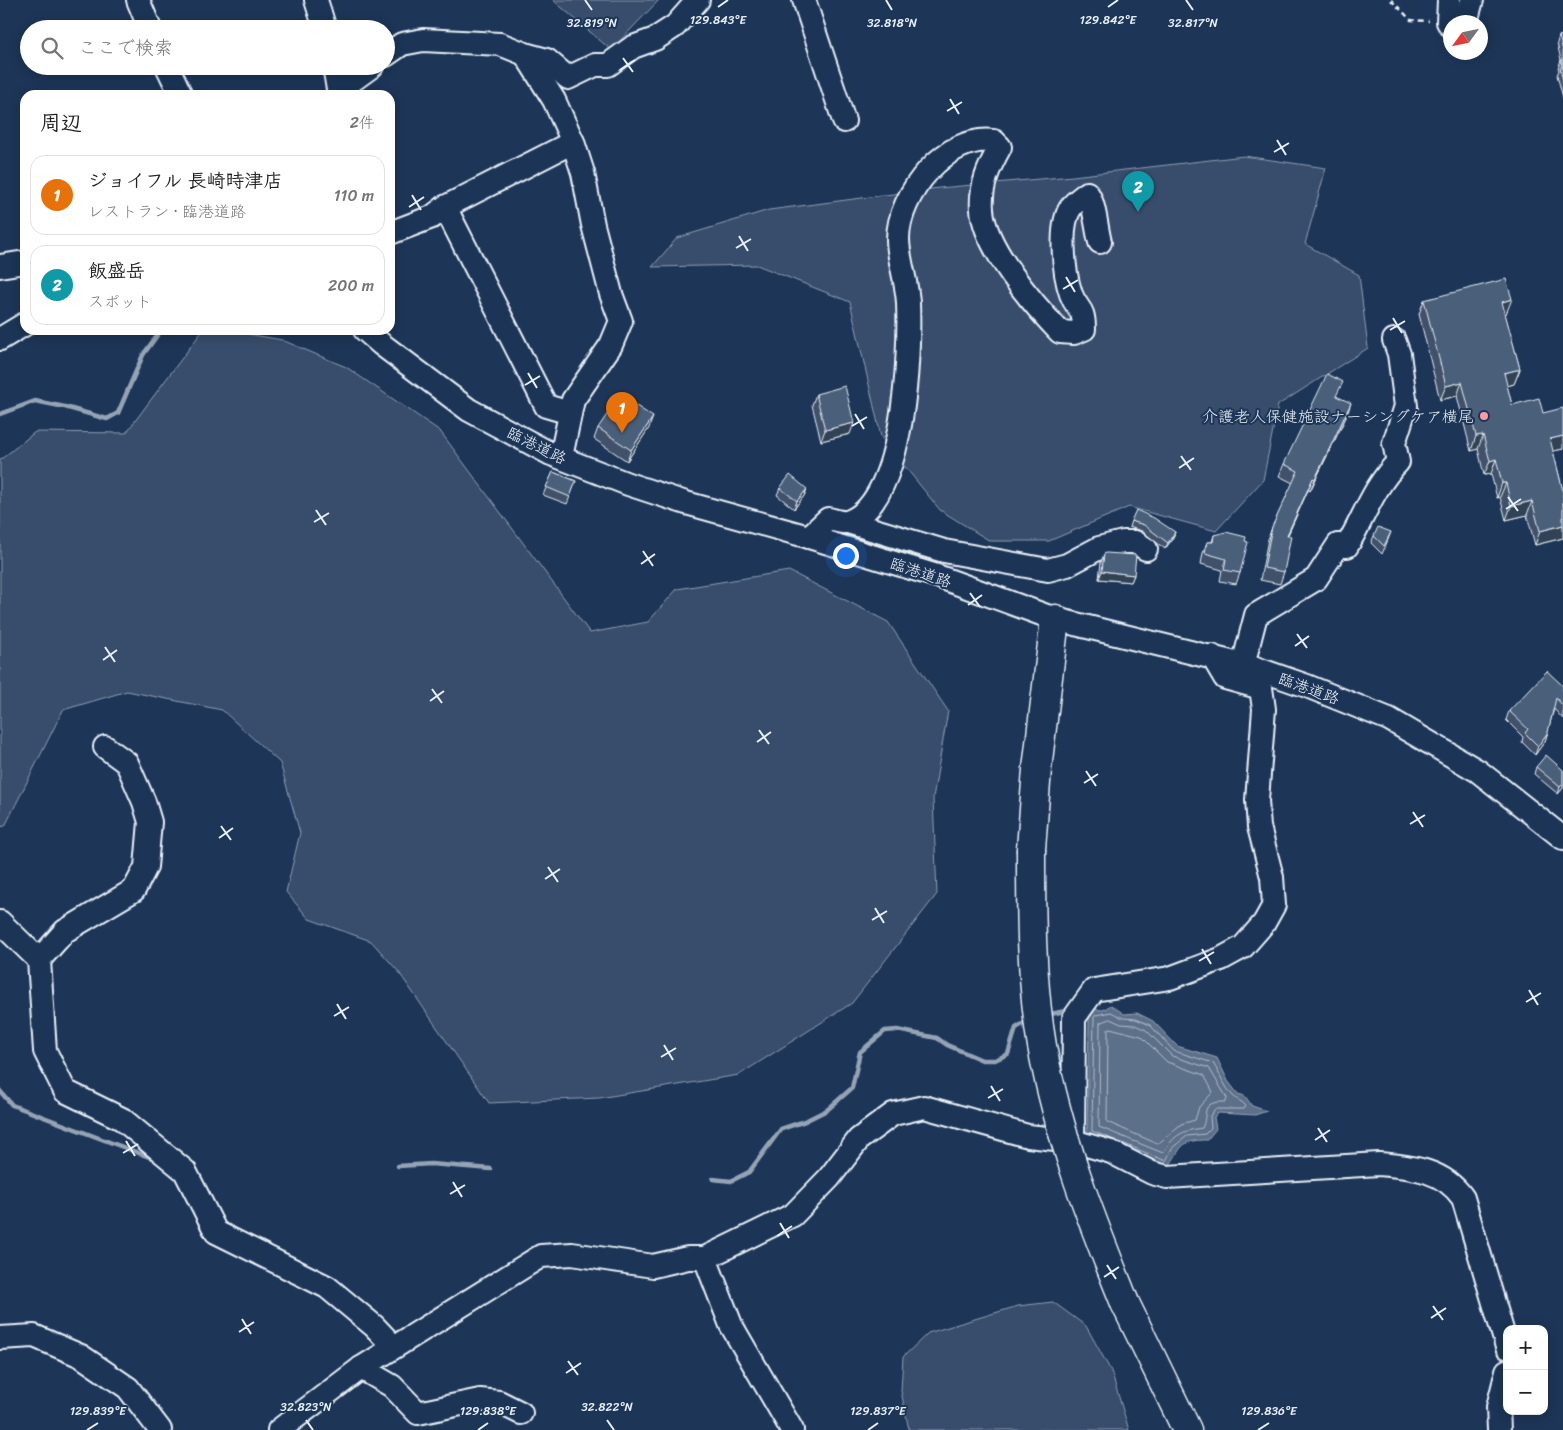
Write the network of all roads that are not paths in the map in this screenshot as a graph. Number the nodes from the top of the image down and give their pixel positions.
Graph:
1 (138, 0) edge
2 (316, 0) edge
3 (698, 0) edge
4 (804, 0) edge
5 (1472, 0) edge
6 (1456, 15) edge
7 (146, 20) edge
8 (322, 20) edge
9 (395, 49) edge
10 (526, 54) junction
11 (172, 75) edge
12 (336, 75) edge
13 (361, 75) edge
14 (179, 90) edge
15 (338, 90) edge
16 (343, 90) edge
17 (844, 121) dead end
18 (573, 142) junction
19 (445, 207) junction
20 (395, 231) edge
21 (1100, 242) dead end
22 (20, 263) edge
23 (0, 266) edge
24 (20, 327) edge
25 (371, 335) edge
26 (0, 339) edge
27 (1394, 340) dead end
28 (570, 413) junction
29 (561, 457) junction
30 (848, 522) junction
31 (809, 537) junction
32 (1146, 549) dead end
33 (1055, 618) junction
34 (1212, 656) junction
35 (1243, 665) junction
36 (104, 747) dead end
37 (1563, 838) edge
38 (0, 922) edge
39 (39, 960) junction
40 (1073, 1141) junction
41 (705, 1258) junction
42 (1503, 1333) edge
43 (0, 1338) edge
44 (394, 1347) junction
45 (361, 1368) junction
46 (1503, 1387) edge
47 (521, 1413) dead end
48 (160, 1430) edge
49 (279, 1430) edge
50 (792, 1430) edge
51 (1187, 1430) edge
52 (1499, 1430) edge

1 - 7 street
2 - 8 street
3 - 10 street
4 - 17 street
5 - 6 street
9 - 10 street
10 - 18 street
11 - 14 street
12 - 15 street
13 - 16 street
18 - 19 street
18 - 28 street
19 - 20 street
19 - 28 street
21 - 30 street
22 - 23 street
24 - 26 street
25 - 29 street, 臨港道路
27 - 35 street
28 - 29 street
29 - 31 street, 臨港道路
30 - 31 street
30 - 32 street
31 - 33 street, 臨港道路
33 - 34 street, 臨港道路
33 - 51 highway, bridge
34 - 35 street, 臨港道路
34 - 40 street
35 - 37 street, 臨港道路
36 - 39 street
38 - 39 street
39 - 44 street
40 - 41 street
40 - 42 street
41 - 44 street
41 - 50 street
43 - 48 street
44 - 45 street
45 - 47 street
45 - 49 street
46 - 52 street

